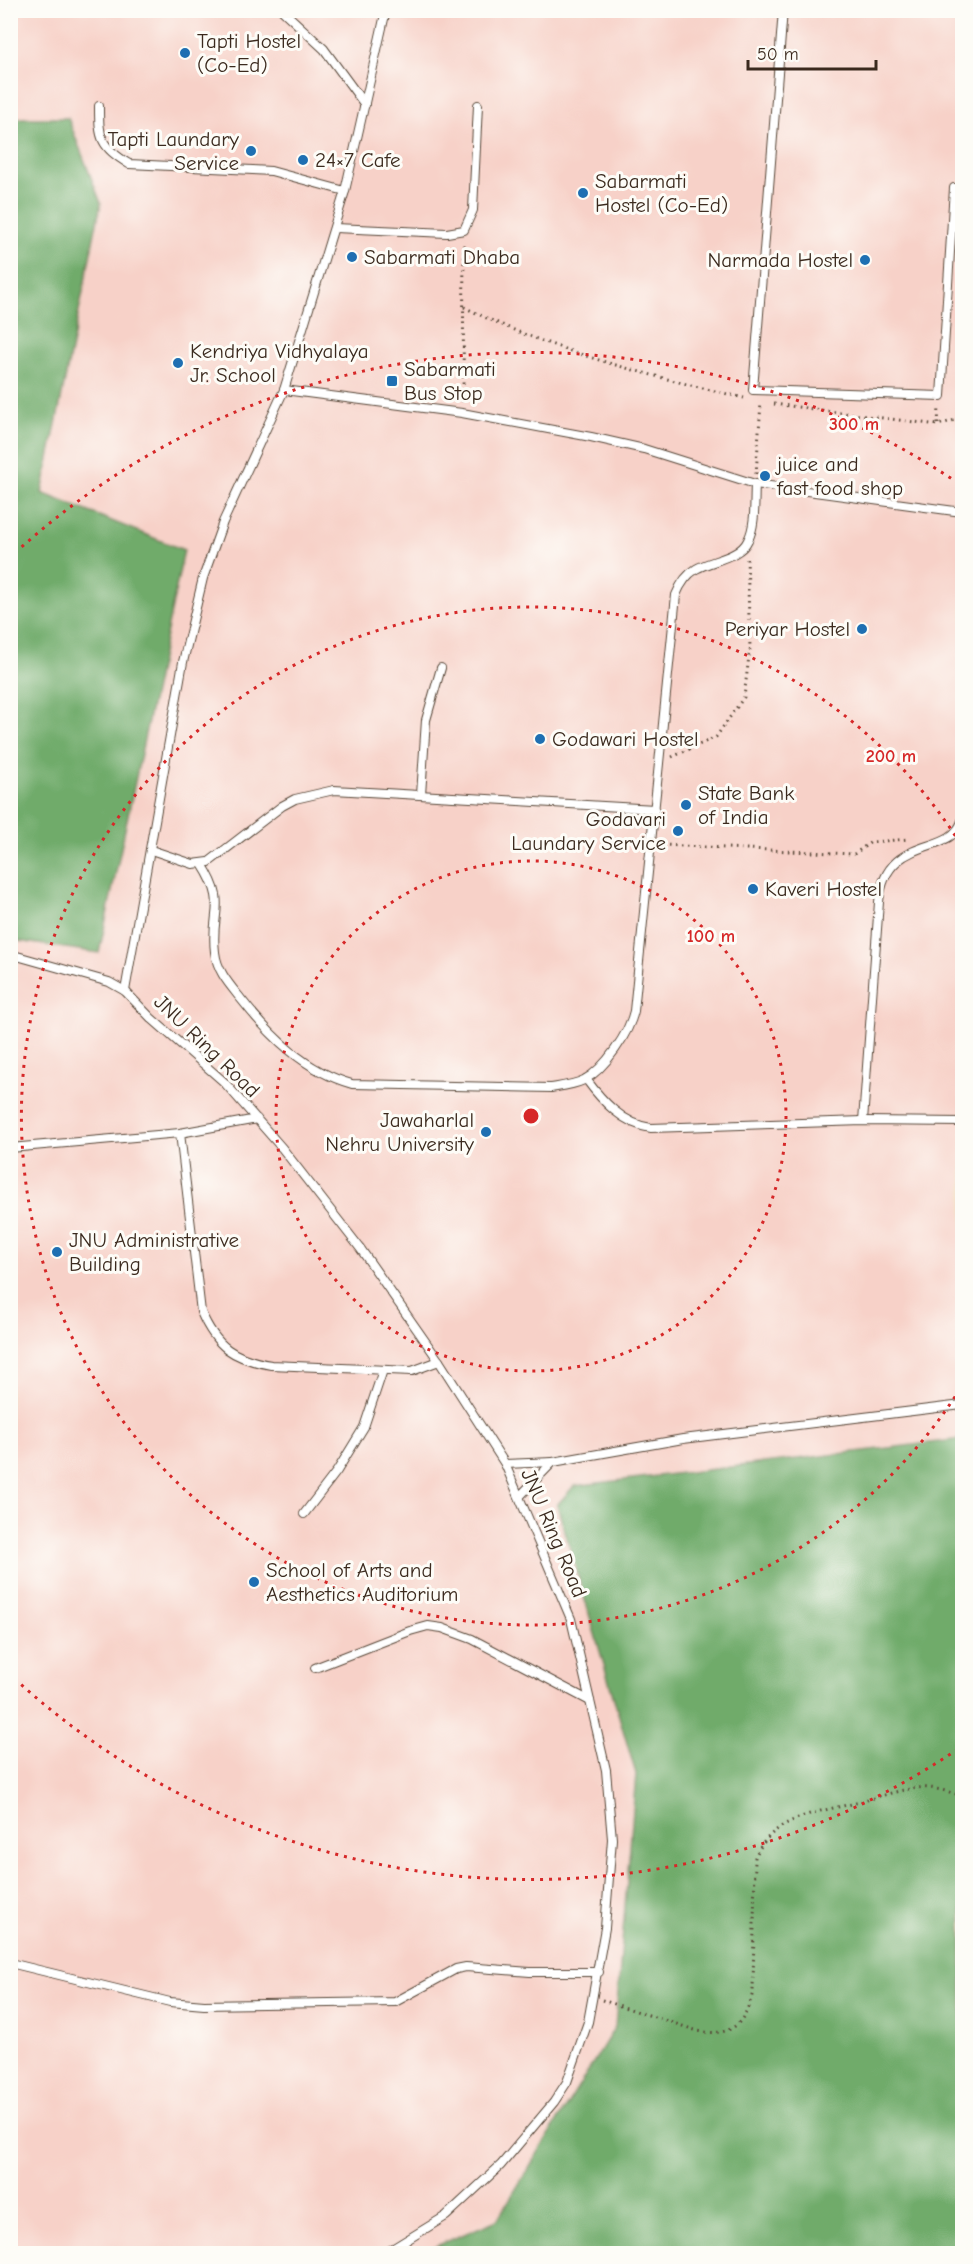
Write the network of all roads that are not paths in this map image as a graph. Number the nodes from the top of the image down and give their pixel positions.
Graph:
1 (282, 10) edge
2 (386, 10) edge
3 (783, 10) edge
4 (958, 10) edge
5 (963, 11) edge
6 (364, 105) junction
7 (478, 105) dead end
8 (99, 106) dead end
9 (963, 188) edge
10 (345, 191) junction
11 (335, 228) junction
12 (284, 390) junction
13 (755, 484) junction
14 (963, 512) edge
15 (441, 668) dead end
16 (421, 795) junction
17 (655, 809) junction
18 (962, 823) edge
19 (151, 850) junction
20 (202, 864) junction
21 (10, 954) edge
22 (125, 991) junction
23 (586, 1079) junction
24 (257, 1119) junction
25 (863, 1121) junction
26 (963, 1122) edge
27 (180, 1133) junction
28 (10, 1148) edge
29 (439, 1361) junction
30 (383, 1370) junction
31 (963, 1405) edge
32 (553, 1462) junction
33 (505, 1464) junction
34 (520, 1496) junction
35 (304, 1514) dead end
36 (315, 1668) dead end
37 (590, 1701) junction
38 (10, 1963) edge
39 (599, 1972) junction
40 (384, 2253) edge

1 - 6 lane
2 - 6 lane
3 - 9 lane
4 - 5 lane
6 - 10 lane
7 - 11 lane
8 - 10 lane
10 - 11 lane
11 - 12 lane
12 - 13 lane
12 - 19 lane
13 - 14 lane
13 - 17 lane
15 - 16 lane
16 - 17 lane
16 - 20 lane
17 - 23 lane
18 - 25 lane
19 - 20 lane
19 - 22 lane
20 - 23 lane
21 - 22 lane, JNU Ring Road
22 - 24 lane, JNU Ring Road
23 - 25 lane
24 - 27 lane
24 - 29 lane, JNU Ring Road
25 - 26 lane
27 - 28 lane
27 - 30 lane
29 - 30 lane
29 - 33 lane, JNU Ring Road
30 - 35 lane
31 - 32 lane
32 - 33 lane
32 - 34 lane
33 - 34 lane, JNU Ring Road
34 - 37 lane, JNU Ring Road
36 - 37 lane
37 - 39 lane, JNU Ring Road
38 - 39 lane
39 - 40 lane, JNU Ring Road

